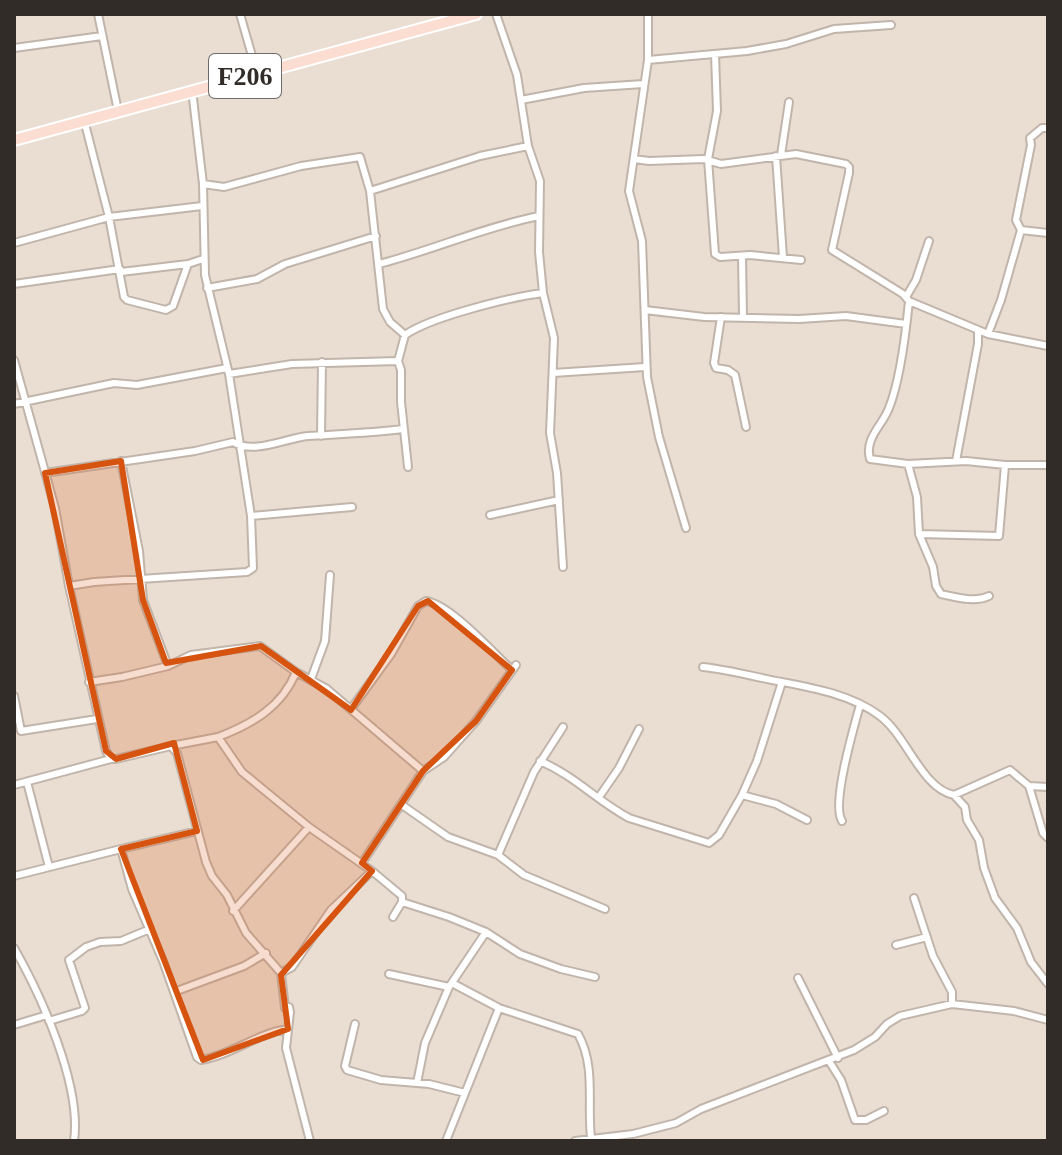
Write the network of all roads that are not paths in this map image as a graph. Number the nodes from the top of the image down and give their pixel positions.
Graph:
1 (98, 14) edge
2 (240, 14) edge
3 (476, 14) edge
4 (496, 14) edge
5 (648, 14) edge
6 (450, 17) edge
7 (891, 25) dead end
8 (102, 36) junction
9 (14, 48) edge
10 (715, 54) junction
11 (648, 60) junction
12 (257, 73) junction
13 (643, 84) junction
14 (192, 90) junction
15 (521, 100) junction
16 (789, 102) dead end
17 (118, 111) junction
18 (84, 120) junction
19 (1048, 128) edge
20 (14, 140) edge
21 (528, 146) junction
22 (778, 155) junction
23 (634, 159) junction
24 (708, 159) junction
25 (203, 184) junction
26 (370, 191) junction
27 (202, 206) junction
28 (539, 216) junction
29 (109, 217) junction
30 (1021, 230) junction
31 (1048, 233) edge
32 (376, 236) junction
33 (929, 241) dead end
34 (14, 243) edge
35 (742, 256) junction
36 (783, 257) junction
37 (203, 259) junction
38 (801, 260) dead end
39 (188, 264) junction
40 (379, 264) junction
41 (121, 270) junction
42 (14, 284) edge
43 (207, 288) junction
44 (543, 293) junction
45 (908, 299) junction
46 (645, 310) junction
47 (743, 316) junction
48 (721, 317) junction
49 (906, 324) junction
50 (978, 330) junction
51 (988, 334) junction
52 (405, 335) junction
53 (1048, 346) edge
54 (14, 360) edge
55 (398, 361) junction
56 (322, 362) junction
57 (645, 367) junction
58 (228, 371) junction
59 (553, 373) junction
60 (26, 400) junction
61 (14, 404) edge
62 (746, 427) dead end
63 (403, 429) junction
64 (321, 436) junction
65 (239, 445) junction
66 (121, 461) junction
67 (956, 461) junction
68 (908, 464) junction
69 (1005, 465) junction
70 (1048, 465) edge
71 (408, 467) dead end
72 (45, 473) junction
73 (559, 500) junction
74 (352, 507) dead end
75 (490, 515) dead end
76 (251, 516) junction
77 (686, 528) dead end
78 (919, 534) junction
79 (563, 567) dead end
80 (330, 575) dead end
81 (141, 579) junction
82 (69, 586) junction
83 (989, 596) dead end
84 (168, 666) junction
85 (703, 667) dead end
86 (296, 672) junction
87 (311, 679) junction
88 (89, 682) junction
89 (782, 682) junction
90 (14, 696) edge
91 (860, 705) junction
92 (351, 709) junction
93 (97, 719) junction
94 (563, 727) dead end
95 (639, 729) dead end
96 (18, 732) edge
97 (218, 737) junction
98 (171, 746) junction
99 (111, 759) junction
100 (540, 761) junction
101 (423, 771) junction
102 (27, 782) junction
103 (14, 785) edge
104 (1029, 786) junction
105 (1048, 787) edge
106 (742, 795) junction
107 (954, 795) junction
108 (599, 797) junction
109 (402, 805) junction
110 (807, 820) dead end
111 (842, 821) dead end
112 (309, 827) junction
113 (197, 831) junction
114 (1048, 838) edge
115 (121, 849) junction
116 (498, 855) junction
117 (362, 863) junction
118 (49, 867) junction
119 (372, 871) junction
120 (14, 876) edge
121 (914, 898) dead end
122 (402, 902) junction
123 (605, 909) dead end
124 (233, 911) junction
125 (393, 917) dead end
126 (150, 929) junction
127 (486, 932) junction
128 (927, 937) junction
129 (896, 945) dead end
130 (14, 948) edge
131 (266, 953) junction
132 (281, 973) junction
133 (389, 974) dead end
134 (595, 977) dead end
135 (798, 978) dead end
136 (1048, 984) edge
137 (451, 985) junction
138 (174, 992) junction
139 (952, 1004) junction
140 (499, 1008) junction
141 (48, 1018) junction
142 (1048, 1020) edge
143 (355, 1024) dead end
144 (14, 1025) edge
145 (288, 1029) junction
146 (838, 1058) junction
147 (829, 1061) junction
148 (417, 1083) junction
149 (465, 1093) junction
150 (884, 1111) dead end
151 (591, 1138) junction
152 (633, 1138) edge
153 (74, 1141) edge
154 (310, 1141) edge
155 (446, 1141) edge
156 (575, 1141) edge

1 - 8 street
2 - 12 street
3 - 6 main road, F206
4 - 15 street
5 - 11 street
6 - 12 main road, F206
7 - 10 street
8 - 9 street
8 - 17 street
10 - 11 street
10 - 24 street
11 - 13 street
12 - 14 main road, F206
13 - 15 street
13 - 23 street
14 - 17 main road, F206
14 - 25 street
15 - 21 street
16 - 22 street
17 - 18 main road, F206
18 - 20 main road, F206
18 - 29 street
19 - 30 street
21 - 26 street
21 - 28 street
22 - 24 street
22 - 36 street
22 - 45 street
23 - 24 street
23 - 46 street
24 - 35 street
25 - 26 street
25 - 27 street
26 - 32 street
27 - 29 street
27 - 37 street
28 - 40 street
28 - 44 street
29 - 34 street
29 - 41 street
30 - 31 street
30 - 51 street
32 - 40 street
32 - 43 street
33 - 45 street
35 - 36 street
35 - 47 street
36 - 38 street
37 - 39 street
37 - 43 street
39 - 41 street
39 - 41 street
40 - 52 street
41 - 42 street
43 - 58 street
44 - 52 street
44 - 59 street
45 - 49 street
45 - 50 street
46 - 48 street
46 - 57 street
47 - 48 street
47 - 49 street
48 - 62 street
49 - 68 street
50 - 51 street
50 - 67 street
51 - 53 street
52 - 55 street
54 - 60 street
55 - 56 street
55 - 63 street
56 - 58 street
56 - 64 street
57 - 59 street
57 - 77 street
58 - 60 street
58 - 65 street
59 - 73 street
60 - 61 street
60 - 72 street
63 - 64 street
63 - 71 street
64 - 65 street
65 - 66 street
65 - 76 street
66 - 72 street
66 - 81 street
67 - 68 street
67 - 69 street
68 - 78 street
69 - 70 street
69 - 78 street
72 - 82 street
73 - 75 street
73 - 79 street
74 - 76 street
76 - 81 street
78 - 83 street
80 - 87 street
81 - 82 street
81 - 84 street
82 - 88 street
84 - 86 street
84 - 88 street
85 - 89 street
86 - 87 street
86 - 97 street
87 - 92 street
88 - 93 street
89 - 91 street
89 - 106 street
90 - 96 street
91 - 107 street
91 - 111 street
92 - 101 street
92 - 101 street
93 - 96 street
93 - 99 street
94 - 100 street
95 - 108 street
97 - 98 street
97 - 112 street
98 - 99 street
98 - 113 street
99 - 102 street
100 - 108 street
100 - 116 street
101 - 109 street
102 - 103 street
102 - 118 street
104 - 105 street
104 - 107 street
104 - 114 street
106 - 108 street
106 - 110 street
107 - 136 street
109 - 116 street
109 - 117 street
112 - 117 street
112 - 124 street
113 - 115 street
113 - 124 street
115 - 118 street
115 - 126 street
116 - 123 street
117 - 119 street
118 - 120 street
119 - 122 street
119 - 132 street
121 - 128 street
122 - 125 street
122 - 127 street
124 - 131 street
126 - 138 street
126 - 141 street
127 - 134 street
127 - 137 street
128 - 129 street
128 - 139 street
130 - 141 street
131 - 132 street
131 - 138 street
132 - 145 street
133 - 137 street
135 - 146 street
137 - 140 street
137 - 148 street
138 - 145 street
139 - 142 street
139 - 146 street
140 - 149 street
140 - 151 street
141 - 144 street
141 - 153 street
143 - 148 street
145 - 154 street
146 - 147 street
147 - 150 street
147 - 152 street
148 - 149 street
149 - 155 street
151 - 152 street
151 - 156 street

